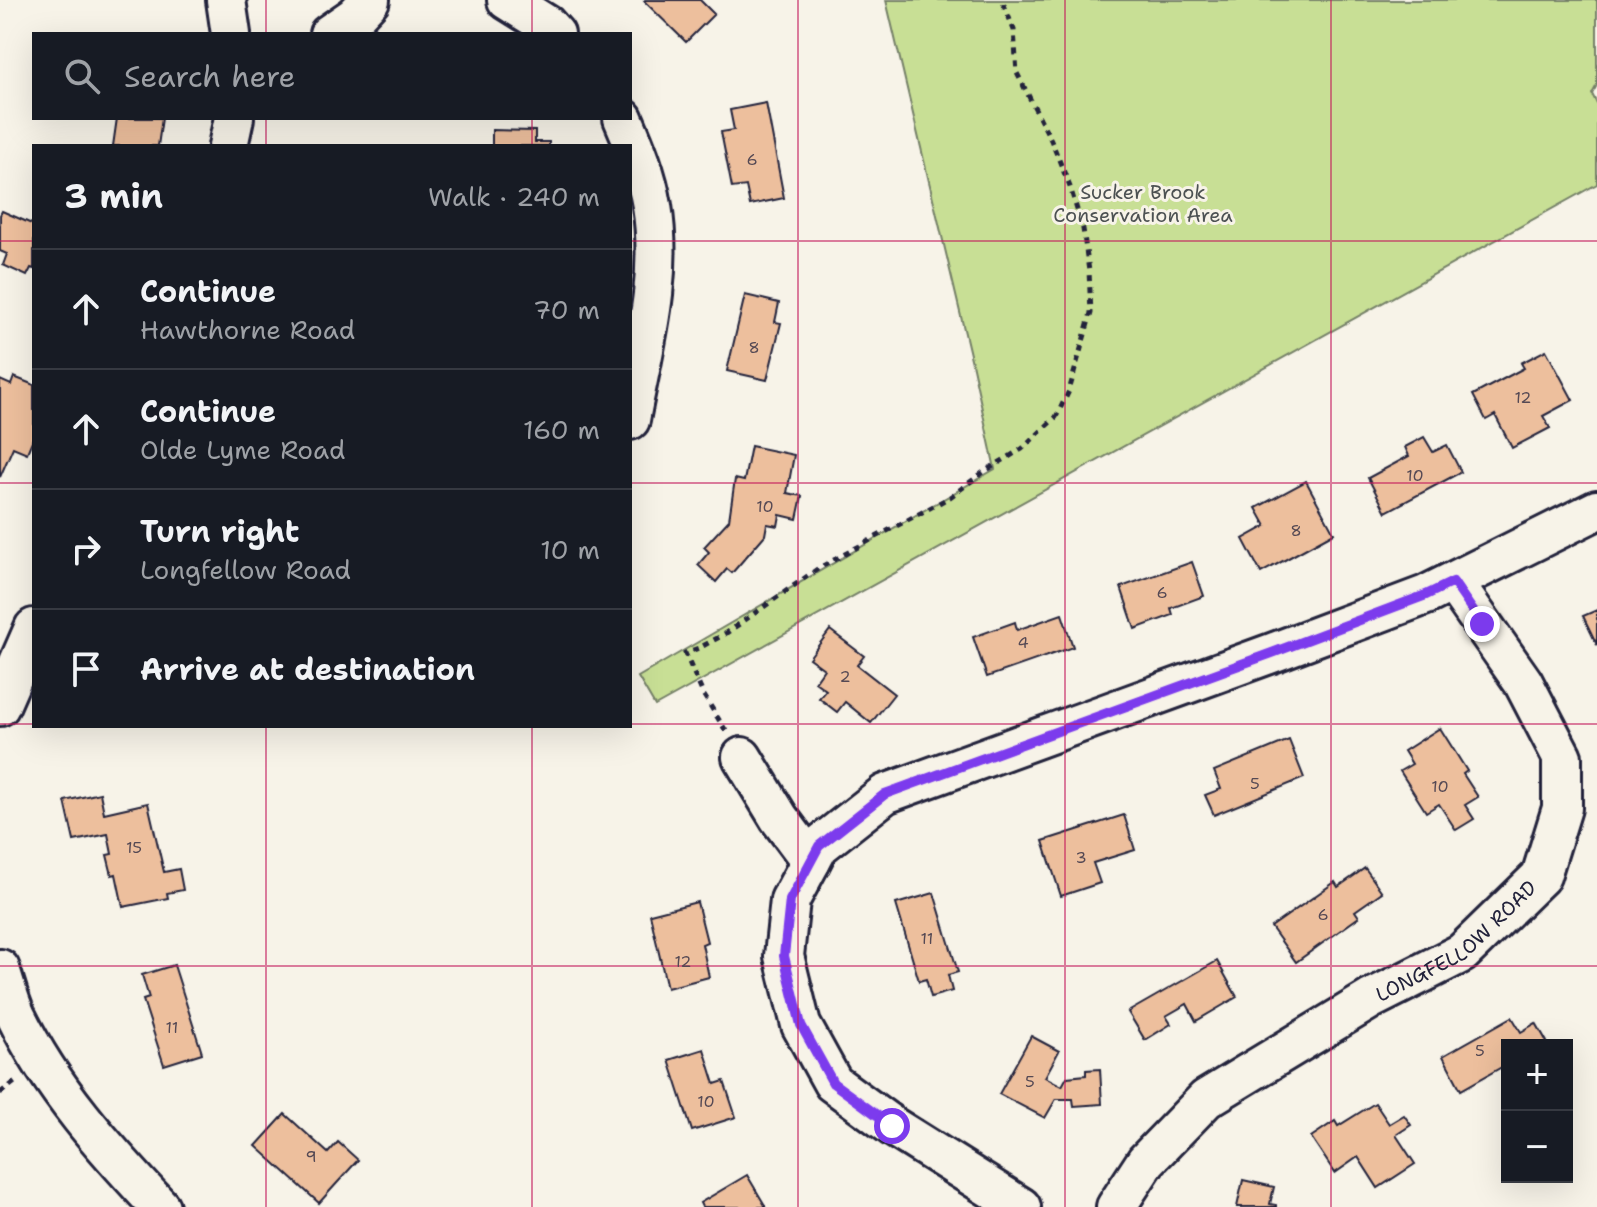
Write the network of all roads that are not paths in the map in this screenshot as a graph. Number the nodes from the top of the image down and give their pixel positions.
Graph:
1 (226, 0) edge
2 (370, 0) edge
3 (507, 0) edge
4 (231, 32) edge
5 (332, 32) edge
6 (553, 32) edge
7 (234, 120) edge
8 (624, 120) edge
9 (228, 144) edge
10 (632, 410) edge
11 (1597, 510) edge
12 (1453, 582) junction
13 (32, 633) edge
14 (0, 706) edge
15 (742, 757) road end
16 (811, 861) junction
17 (0, 969) edge
18 (160, 1207) edge
19 (1021, 1207) edge
20 (1116, 1207) edge

1 - 4 street
2 - 5 street
3 - 6 street
7 - 9 street
8 - 10 street
11 - 12 street
12 - 16 street
12 - 20 street, LONGFELLOW ROAD
13 - 14 street
15 - 16 street
16 - 19 street
17 - 18 street

